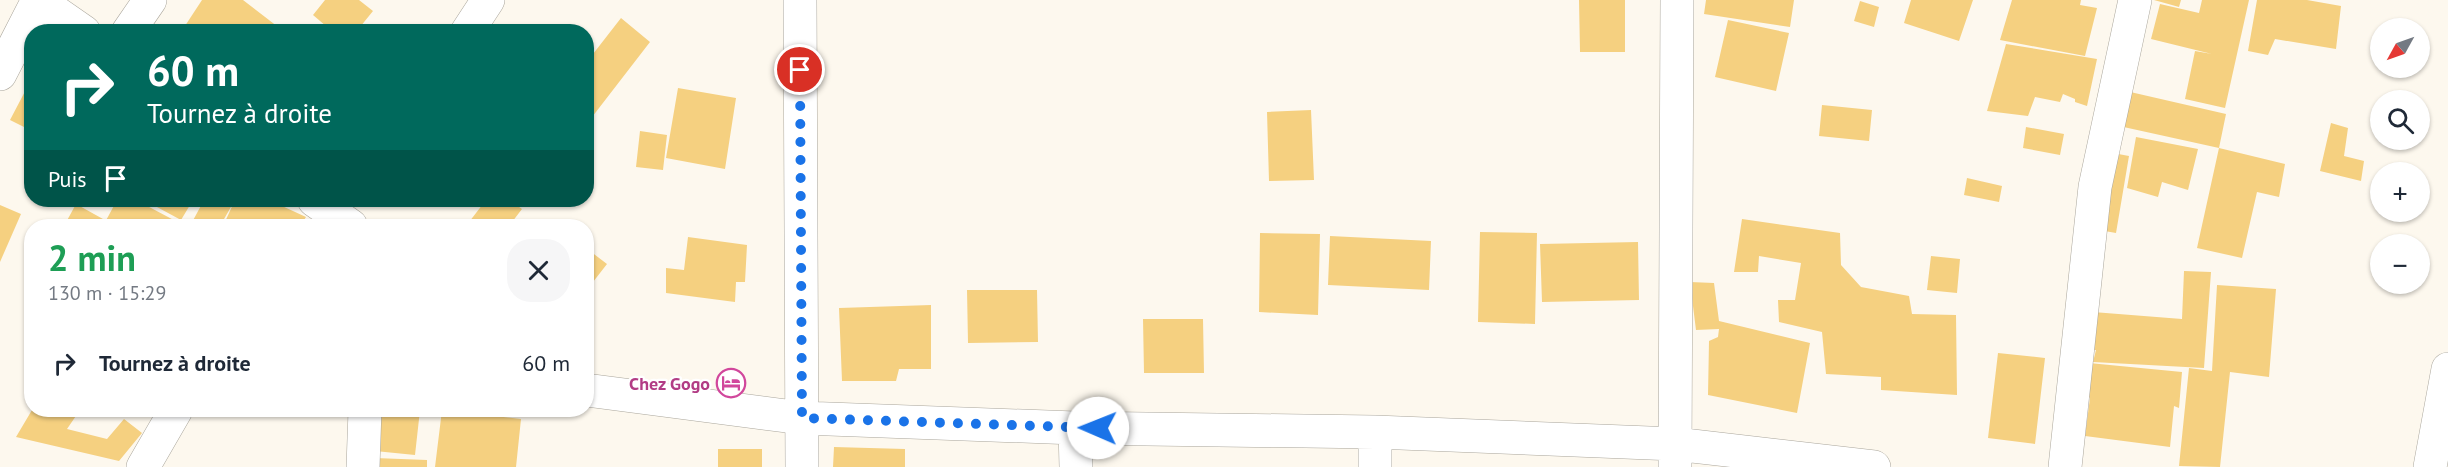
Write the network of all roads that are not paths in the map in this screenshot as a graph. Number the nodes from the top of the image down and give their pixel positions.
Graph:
1 (38, 0) edge
2 (150, 0) edge
3 (488, 0) edge
4 (800, 0) edge
5 (1677, 0) edge
6 (2135, 0) edge
7 (26, 24) edge
8 (72, 24) edge
9 (134, 24) edge
10 (472, 24) edge
11 (24, 27) edge
12 (0, 74) edge
13 (330, 207) edge
14 (351, 216) edge
15 (2448, 369) edge
16 (594, 391) edge
17 (172, 417) edge
18 (365, 417) edge
19 (802, 418) junction
20 (1075, 428) junction
21 (1375, 432) junction
22 (1675, 455) edge
23 (142, 467) edge
24 (363, 467) edge
25 (802, 467) edge
26 (1076, 467) edge
27 (1375, 467) edge
28 (1874, 467) edge
29 (2065, 467) edge
30 (2430, 467) edge

1 - 7 street
1 - 8 street
2 - 9 street
3 - 10 street
4 - 19 street
5 - 22 street
6 - 29 street
11 - 12 street
13 - 14 street
15 - 30 street
16 - 19 street
17 - 23 street
18 - 24 street
19 - 20 street
19 - 25 street
20 - 21 street
20 - 26 street
21 - 22 street
21 - 27 street
22 - 28 street

